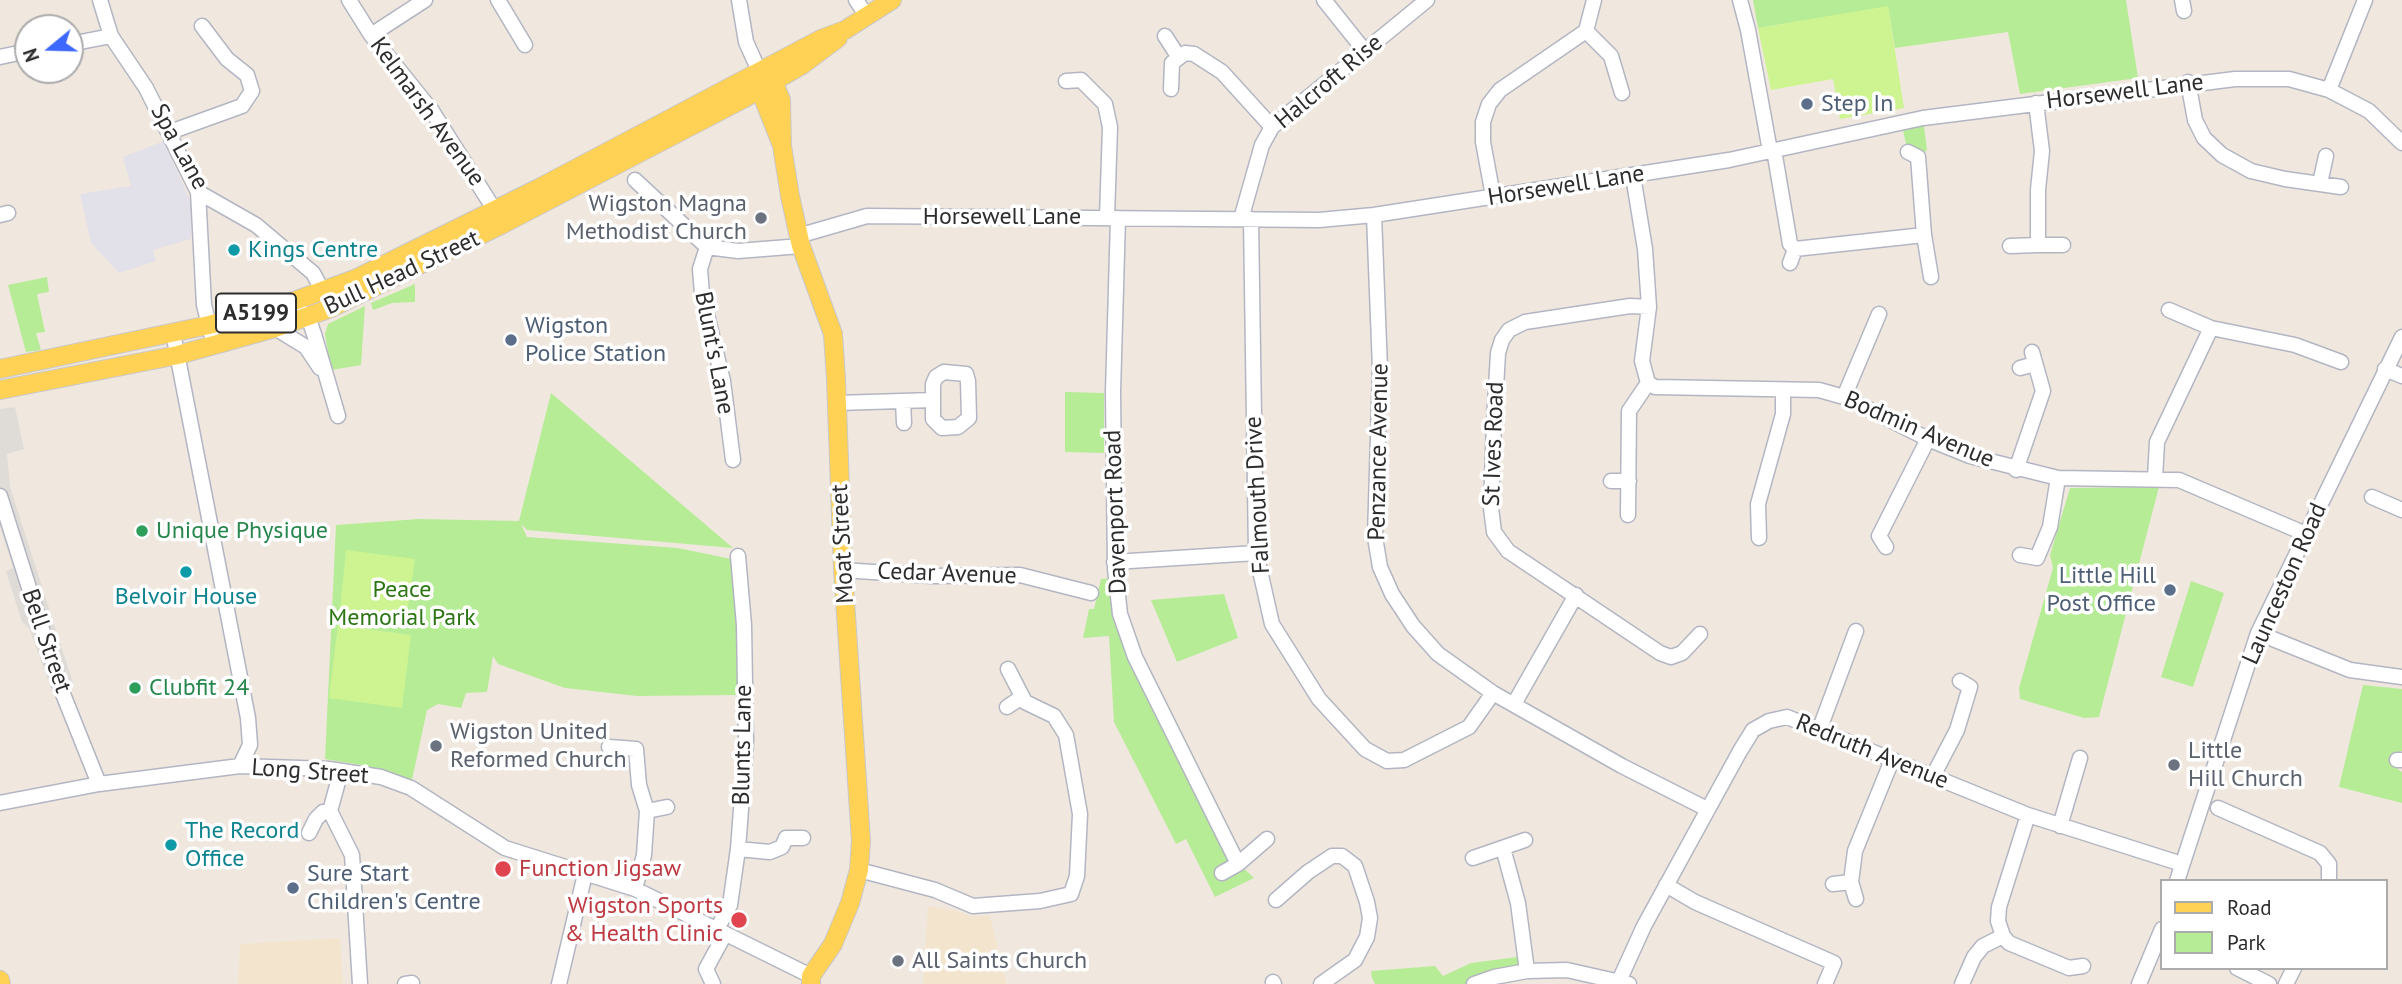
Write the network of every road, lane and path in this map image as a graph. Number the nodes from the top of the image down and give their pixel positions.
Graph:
1 (100, 0) edge
2 (349, 0) edge
3 (425, 0) edge
4 (498, 0) edge
5 (739, 0) edge
6 (856, 0) edge
7 (892, 0) edge
8 (1324, 0) edge
9 (1427, 0) edge
10 (1594, 0) edge
11 (1740, 0) edge
12 (2365, 0) edge
13 (867, 16) junction
14 (202, 26) dead end
15 (845, 30) junction
16 (1586, 31) junction
17 (371, 35) junction
18 (111, 36) junction
19 (1165, 36) dead end
20 (84, 41) edge
21 (525, 45) dead end
22 (1364, 50) junction
23 (1178, 56) junction
24 (770, 79) junction
25 (1066, 81) dead end
26 (2188, 82) junction
27 (1171, 89) dead end
28 (2329, 90) junction
29 (1622, 93) dead end
30 (2036, 103) junction
31 (1272, 127) junction
32 (170, 132) junction
33 (2402, 143) edge
34 (1772, 150) junction
35 (1918, 153) dead end
36 (2326, 156) dead end
37 (1633, 176) junction
38 (635, 180) dead end
39 (2320, 183) junction
40 (2341, 187) dead end
41 (198, 192) junction
42 (1493, 197) junction
43 (1374, 215) junction
44 (499, 217) junction
45 (1113, 217) junction
46 (1246, 219) junction
47 (1924, 235) junction
48 (800, 241) junction
49 (2038, 245) junction
50 (2063, 245) dead end
51 (2010, 246) dead end
52 (707, 247) junction
53 (1931, 277) dead end
54 (323, 291) junction
55 (283, 305) junction
56 (1649, 307) junction
57 (331, 308) junction
58 (2169, 310) dead end
59 (1879, 314) dead end
60 (308, 317) junction
61 (209, 325) junction
62 (275, 328) junction
63 (2211, 328) junction
64 (173, 333) junction
65 (2402, 337) edge
66 (214, 345) junction
67 (178, 355) junction
68 (2029, 361) dead end
69 (2341, 362) dead end
70 (0, 369) edge
71 (2385, 369) junction
72 (2402, 376) edge
73 (1648, 383) junction
74 (0, 390) edge
75 (1783, 392) junction
76 (1844, 397) junction
77 (933, 400) dead end
78 (903, 401) junction
79 (837, 403) junction
80 (904, 423) dead end
81 (1928, 439) junction
82 (733, 460) dead end
83 (2016, 470) junction
84 (2058, 478) junction
85 (2155, 478) junction
86 (1611, 481) dead end
87 (1629, 481) junction
88 (0, 496) edge
89 (2372, 497) dead end
90 (2402, 510) edge
91 (1628, 515) dead end
92 (2306, 534) junction
93 (1759, 538) dead end
94 (1878, 539) dead end
95 (1256, 553) junction
96 (2020, 555) dead end
97 (738, 556) dead end
98 (1114, 562) junction
99 (843, 570) junction
100 (1091, 593) dead end
101 (1576, 595) junction
102 (1856, 631) dead end
103 (2258, 633) junction
104 (1700, 634) dead end
105 (1008, 669) dead end
106 (2402, 677) edge
107 (1960, 681) dead end
108 (1493, 693) junction
109 (1022, 697) junction
110 (1514, 704) junction
111 (1007, 706) dead end
112 (248, 718) junction
113 (1819, 728) junction
114 (609, 747) dead end
115 (2080, 758) dead end
116 (1892, 760) junction
117 (240, 766) junction
118 (267, 766) junction
119 (341, 771) junction
120 (1932, 778) junction
121 (99, 784) junction
122 (0, 803) edge
123 (667, 807) dead end
124 (2218, 808) dead end
125 (1707, 809) junction
126 (330, 811) junction
127 (647, 811) junction
128 (2028, 815) junction
129 (2060, 826) junction
130 (309, 833) dead end
131 (803, 838) dead end
132 (1267, 839) dead end
133 (1525, 840) dead end
134 (1503, 848) junction
135 (738, 849) junction
136 (1473, 858) dead end
137 (1238, 864) junction
138 (2182, 864) junction
139 (859, 870) junction
140 (1222, 873) dead end
141 (585, 874) junction
142 (2178, 879) edge
143 (2329, 879) edge
144 (1852, 882) junction
145 (1833, 884) dead end
146 (1666, 885) junction
147 (635, 890) junction
148 (1856, 899) dead end
149 (1276, 900) dead end
150 (721, 932) junction
151 (2003, 936) junction
152 (2160, 938) edge
153 (2083, 966) dead end
154 (1527, 971) junction
155 (2242, 975) edge
156 (811, 980) edge
157 (1624, 983) edge
158 (360, 984) edge
159 (559, 984) edge
160 (713, 984) edge
161 (1321, 984) edge
162 (1475, 984) edge
163 (1825, 984) edge
164 (1962, 984) edge
165 (2139, 984) edge
166 (2269, 984) edge

1 - 18 street, Spa Lane
2 - 17 street, Kelmarsh Avenue
3 - 17 street
4 - 21 street
5 - 24 street
6 - 13 street
7 - 13 main road
8 - 22 street
9 - 22 street, Halcroft Rise
10 - 16 street
11 - 34 street
12 - 28 street
13 - 15 main road
14 - 32 street
15 - 24 main road
15 - 24 main road
16 - 29 street
16 - 42 street
17 - 44 street, Kelmarsh Avenue
18 - 20 street
18 - 32 street, Spa Lane
19 - 23 street
22 - 31 street, Halcroft Rise
23 - 27 street
23 - 31 street
24 - 44 main road, Bull Head Street / A5199
24 - 44 main road, Bull Head Street / A5199
24 - 48 main road, Moat Street
25 - 45 street, Davenport Road
26 - 28 street, Horsewell Lane
26 - 30 street, Horsewell Lane
26 - 39 street
28 - 33 street
30 - 34 street, Horsewell Lane
30 - 49 street
31 - 46 street, Halcroft Rise
32 - 41 street, Spa Lane
34 - 37 street, Horsewell Lane
34 - 47 street
35 - 47 street
36 - 39 street
37 - 42 street, Horsewell Lane
37 - 56 street
38 - 52 street
39 - 40 street
41 - 54 street, Spa Lane
41 - 61 street
42 - 43 street, Horsewell Lane
43 - 46 street, Horsewell Lane
43 - 108 street, Penzance Avenue
44 - 54 main road, Bull Head Street / A5199
44 - 57 main road, Bull Head Street / A5199
45 - 46 street, Horsewell Lane
45 - 48 street, Horsewell Lane
45 - 98 street, Davenport Road
46 - 95 street, Falmouth Drive
47 - 53 street
48 - 52 street, Horsewell Lane
48 - 79 main road, Moat Street
49 - 50 street
49 - 51 street
52 - 82 street, Blunt's Lane
54 - 55 main road, Bull Head Street / A5199
54 - 57 street, Spa Lane
55 - 60 street
55 - 61 main road, Bull Head Street / A5199
56 - 73 street
56 - 101 street, St Ives Road
57 - 60 main road, Bull Head Street / A5199
58 - 63 street
59 - 76 street
60 - 62 main road, Bull Head Street / A5199
60 - 62 street
61 - 64 main road, Bull Head Street / A5199
61 - 66 street
62 - 66 main road, Bull Head Street / A5199
63 - 69 street
63 - 85 street
64 - 67 street
64 - 70 main road, Bull Head Street / A5199
65 - 71 street, Launceston Road
66 - 67 main road, Bull Head Street / A5199
67 - 74 main road, Bull Head Street / A5199
67 - 112 street
68 - 83 street
71 - 72 street
71 - 92 street, Launceston Road
73 - 75 street, Bodmin Avenue
73 - 87 street
75 - 76 street, Bodmin Avenue
75 - 93 street
76 - 81 street, Bodmin Avenue
77 - 78 street
78 - 79 street
78 - 80 street
79 - 99 main road, Moat Street
81 - 83 street, Bodmin Avenue
81 - 94 street
83 - 84 street, Bodmin Avenue
84 - 85 street, Bodmin Avenue
84 - 96 street
85 - 92 street, Bodmin Avenue
86 - 87 street
87 - 91 street
88 - 121 street, Bell Street
89 - 90 street
92 - 103 street, Launceston Road
95 - 98 street
95 - 108 street, Falmouth Drive
97 - 135 street, Blunts Lane
98 - 137 street, Davenport Road
99 - 100 street, Cedar Avenue
99 - 139 main road, Moat Street
101 - 104 street, St Ives Road
101 - 110 street
102 - 113 street
103 - 106 street
103 - 138 street, Launceston Road
105 - 109 street
107 - 120 street
108 - 110 street, Penzance Avenue
109 - 111 street
109 - 139 street
110 - 125 street, Penzance Avenue
112 - 117 street
112 - 118 street
113 - 116 street, Redruth Avenue
113 - 125 street, Redruth Avenue
114 - 127 street
115 - 129 street
116 - 120 street, Redruth Avenue
116 - 144 street
117 - 118 street, Long Street
117 - 121 street, Long Street
118 - 119 street, Long Street
119 - 126 street
119 - 141 street, Long Street
120 - 128 street, Redruth Avenue
121 - 122 street, Long Street
123 - 127 street
124 - 143 street
125 - 146 street, Redruth Avenue
126 - 130 street
126 - 158 street
127 - 147 street
128 - 129 street, Redruth Avenue
128 - 151 street
129 - 138 street, Redruth Avenue
131 - 135 street
132 - 137 street
133 - 134 street
134 - 136 street
134 - 154 street
135 - 150 street, Blunts Lane
137 - 140 street
138 - 142 street, Launceston Road
139 - 156 main road, Moat Street
141 - 147 street, Long Street
141 - 159 street
144 - 145 street
144 - 148 street
146 - 157 street, Redruth Avenue
146 - 163 street
147 - 150 street, Long Street
149 - 161 street
150 - 156 street, Long Street
150 - 160 street, Blunts Lane
151 - 153 street
151 - 164 street
152 - 165 street
154 - 157 street
154 - 162 street
155 - 166 street

